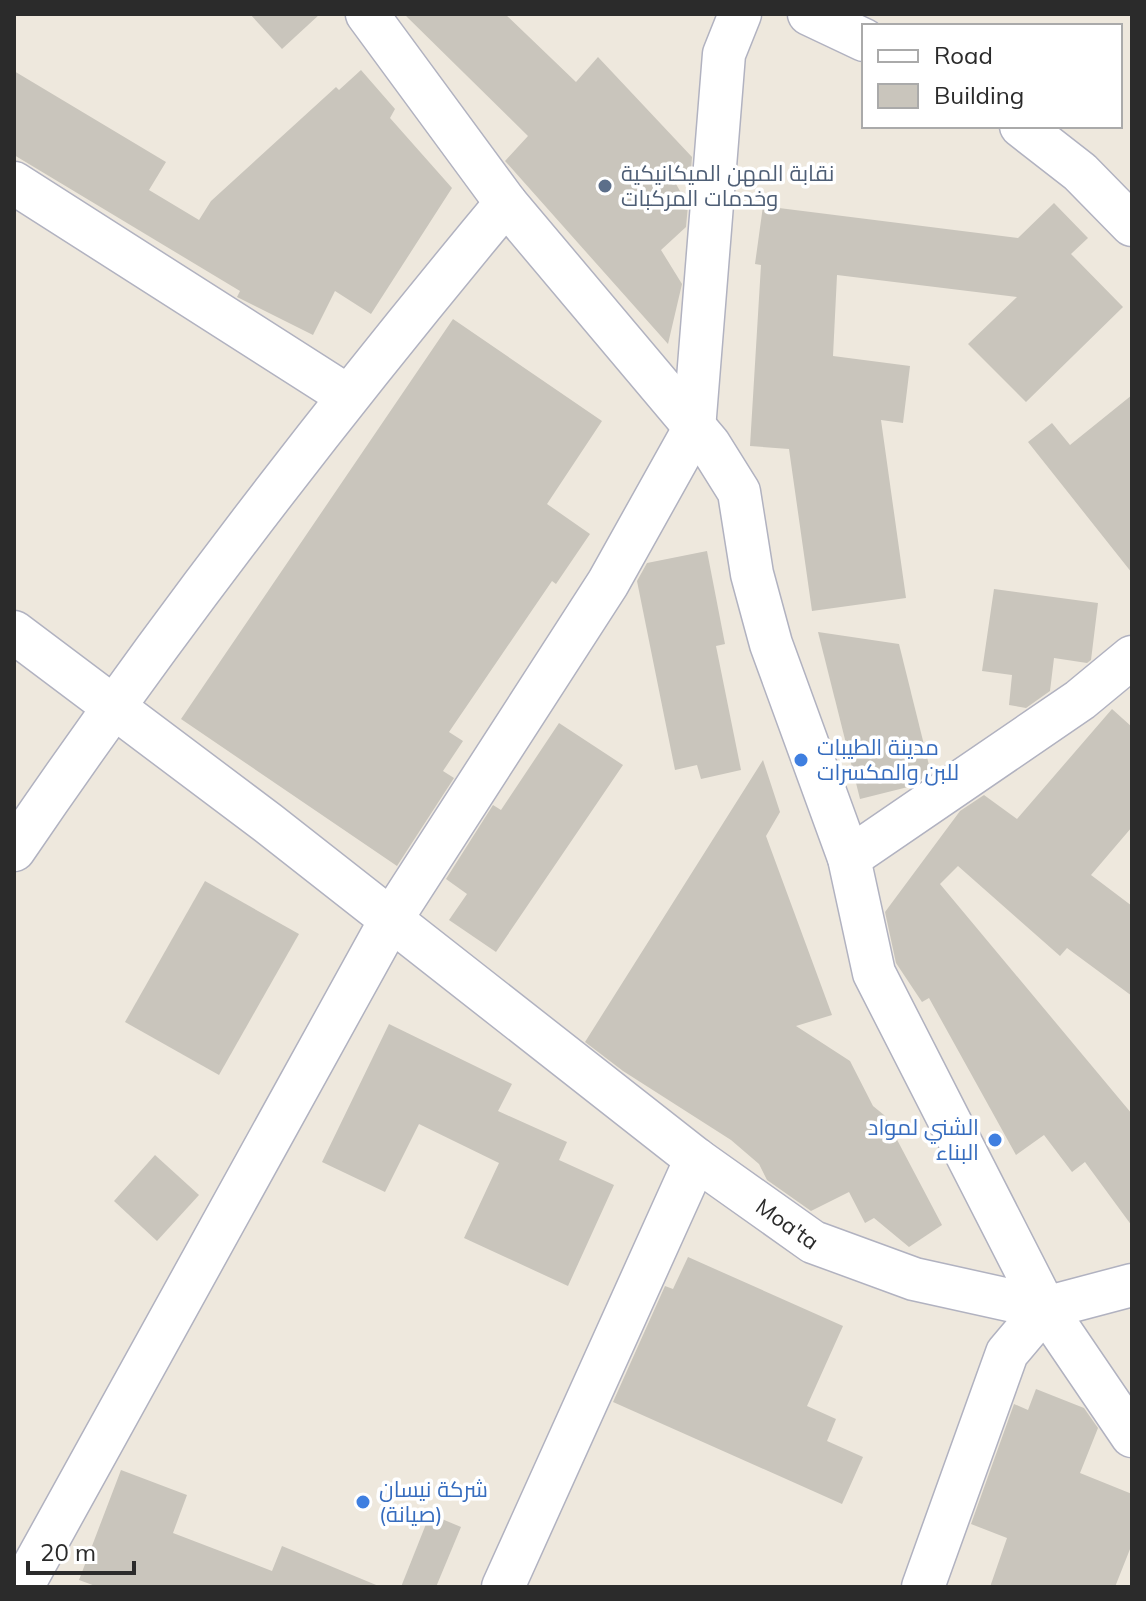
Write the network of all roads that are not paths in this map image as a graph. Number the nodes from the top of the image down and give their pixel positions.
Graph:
1 (367, 14) edge
2 (740, 14) edge
3 (809, 14) edge
4 (862, 39) edge
5 (1024, 128) edge
6 (14, 183) edge
7 (506, 203) junction
8 (1132, 225) edge
9 (346, 395) junction
10 (694, 429) junction
11 (14, 632) edge
12 (1132, 657) edge
13 (113, 704) junction
14 (14, 850) edge
15 (849, 858) junction
16 (390, 921) junction
17 (696, 1159) junction
18 (1132, 1285) edge
19 (1045, 1308) junction
20 (1132, 1436) edge
21 (22, 1587) edge
22 (503, 1587) edge
23 (923, 1587) edge

1 - 7 street
2 - 10 street
3 - 4 street
5 - 8 street
6 - 9 street
7 - 9 street
7 - 10 street
9 - 13 street
10 - 15 street
10 - 16 street
11 - 13 street, Moa'ta
12 - 15 street
13 - 14 street
13 - 16 street, Moa'ta
15 - 19 street
16 - 17 street, Moa'ta
16 - 21 street
17 - 19 street, Moa'ta
17 - 22 street
18 - 19 street
19 - 20 street
19 - 23 street

